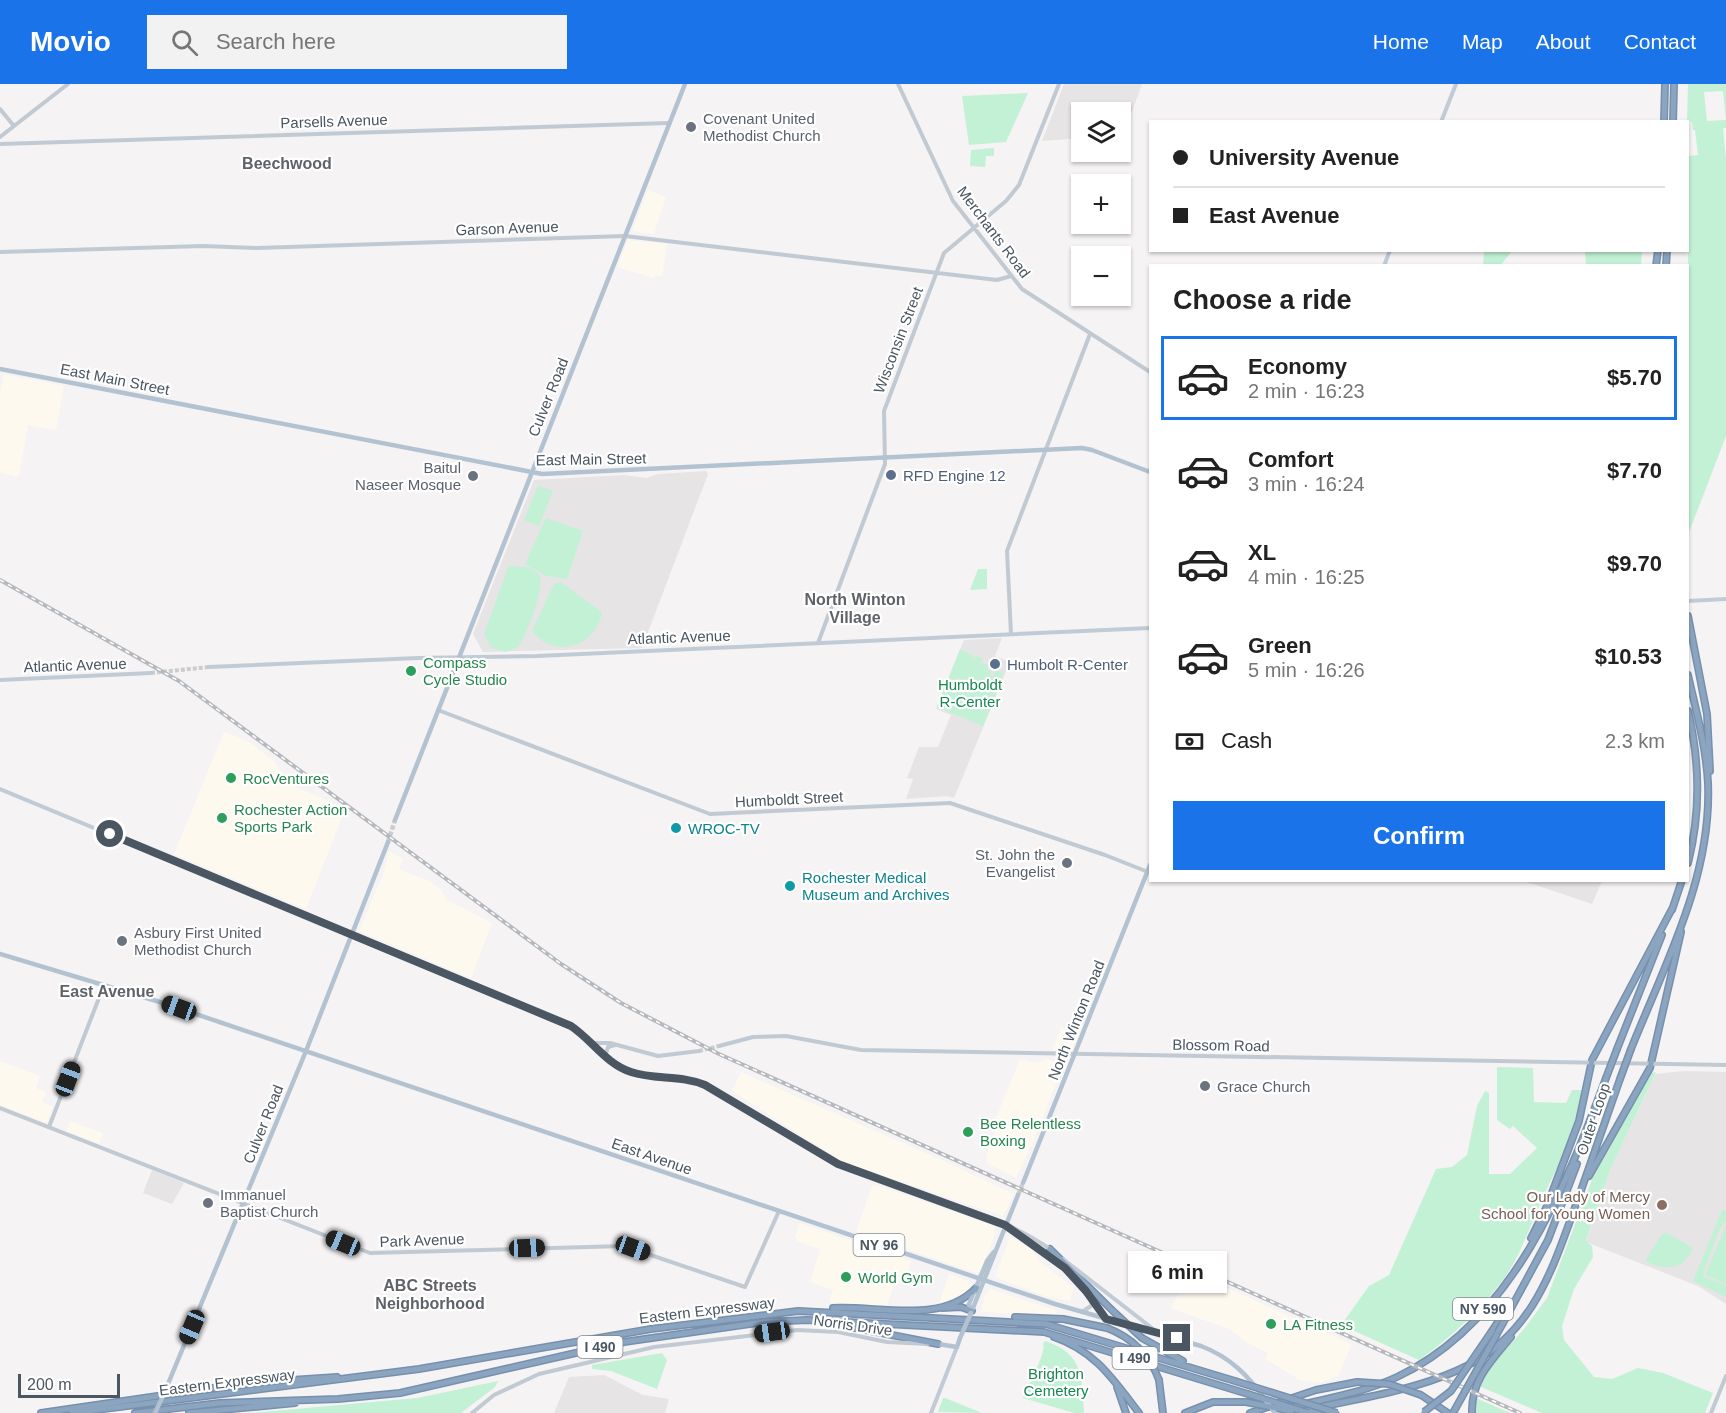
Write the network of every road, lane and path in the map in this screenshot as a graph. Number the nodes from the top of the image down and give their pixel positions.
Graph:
1 (68, 84) edge
2 (685, 84) edge
3 (898, 84) edge
4 (1059, 84) edge
5 (1456, 84) edge
6 (1665, 84) edge
7 (1674, 84) edge
8 (0, 109) edge
9 (1442, 120) edge
10 (1664, 120) edge
11 (1673, 120) edge
12 (669, 123) junction
13 (14, 126) junction
14 (0, 137) edge
15 (0, 144) edge
16 (973, 228) junction
17 (625, 236) junction
18 (0, 252) edge
19 (936, 273) junction
20 (1011, 276) junction
21 (1090, 334) junction
22 (0, 369) edge
23 (1149, 371) edge
24 (1045, 450) junction
25 (886, 458) junction
26 (531, 472) junction
27 (1149, 472) edge
28 (1726, 599) edge
29 (1689, 601) edge
30 (1689, 621) edge
31 (1149, 628) edge
32 (1011, 634) junction
33 (818, 643) junction
34 (459, 657) junction
35 (209, 667) tunnel mouth
36 (151, 673) tunnel mouth
37 (0, 680) edge
38 (1689, 680) edge
39 (438, 710) junction
40 (1689, 718) edge
41 (0, 789) edge
42 (1708, 802) junction
43 (395, 820) tunnel mouth
44 (388, 842) tunnel mouth
45 (1689, 857) edge
46 (1149, 868) edge
47 (1148, 872) junction
48 (1681, 882) edge
49 (1694, 888) junction
50 (1673, 907) junction
51 (351, 934) junction
52 (0, 954) edge
53 (105, 984) junction
54 (592, 1043) junction
55 (616, 1045) junction
56 (719, 1046) tunnel mouth
57 (306, 1051) junction
58 (699, 1051) tunnel mouth
59 (1075, 1054) junction
60 (605, 1056) junction
61 (1591, 1063) junction
62 (1651, 1064) junction
63 (1726, 1065) edge
64 (0, 1108) edge
65 (1589, 1126) junction
66 (49, 1127) junction
67 (1023, 1183) tunnel mouth
68 (1018, 1195) tunnel mouth
69 (244, 1202) junction
70 (1576, 1202) junction
71 (779, 1211) junction
72 (1005, 1225) junction
73 (1050, 1250) junction
74 (1532, 1271) junction
75 (1511, 1274) junction
76 (982, 1280) junction
77 (976, 1288) junction
78 (1091, 1297) junction
79 (921, 1309) junction
80 (1531, 1310) junction
81 (792, 1311) junction
82 (971, 1311) junction
83 (1080, 1312) junction
84 (984, 1319) junction
85 (1106, 1319) junction
86 (807, 1320) junction
87 (1020, 1329) junction
88 (1163, 1335) junction
89 (938, 1344) junction
90 (957, 1347) junction
91 (1107, 1370) junction
92 (381, 1374) junction
93 (1212, 1374) junction
94 (1726, 1376) edge
95 (163, 1395) junction
96 (344, 1398) junction
97 (1310, 1412) edge
98 (41, 1413) edge
99 (72, 1413) edge
100 (135, 1413) edge
101 (155, 1413) edge
102 (189, 1413) edge
103 (472, 1413) edge
104 (931, 1413) edge
105 (1126, 1413) edge
106 (1139, 1413) edge
107 (1163, 1413) edge
108 (1185, 1413) edge
109 (1250, 1413) edge
110 (1266, 1413) edge
111 (1275, 1413) edge
112 (1293, 1413) edge
113 (1301, 1413) edge
114 (1337, 1413) edge
115 (1423, 1413) edge
116 (1448, 1413) edge
117 (1453, 1413) edge
118 (1472, 1413) edge
119 (1711, 1413) edge

1 - 13 street
2 - 12 main road, Culver Road
3 - 16 street, Merchants Road
4 - 16 street, Wisconsin Street
5 - 9 main road
6 - 10 highway
7 - 11 highway
8 - 13 street
12 - 15 street, Parsells Avenue
12 - 17 main road, Culver Road
13 - 14 street
16 - 19 street, Wisconsin Street
16 - 20 street, Merchants Road
17 - 18 street, Garson Avenue
17 - 19 street, Garson Avenue
17 - 26 main road, Culver Road
19 - 20 street, Garson Avenue
19 - 25 street, Wisconsin Street
20 - 21 street, Merchants Road
21 - 23 street, Merchants Road
21 - 24 street
22 - 26 main road, East Main Street
24 - 25 main road, East Main Street
24 - 27 main road, East Main Street
24 - 32 street
25 - 26 main road, East Main Street
25 - 33 street, Wisconsin Street
26 - 34 main road, Culver Road
28 - 29 main road
30 - 42 highway
31 - 32 main road, Atlantic Avenue
32 - 33 main road, Atlantic Avenue
33 - 34 main road, Atlantic Avenue
34 - 35 main road, Atlantic Avenue
34 - 39 main road, Culver Road
36 - 37 main road, Atlantic Avenue
38 - 42 highway, Outer Loop / NY 590
39 - 43 main road, Culver Road
39 - 47 street, Humboldt Street
40 - 45 highway
41 - 51 main road
42 - 49 highway, Outer Loop / NY 590
44 - 51 main road, Culver Road
46 - 47 main road, North Winton Road
47 - 59 main road, North Winton Road
48 - 50 highway, NY 590
49 - 62 highway
49 - 70 highway, Outer Loop / NY 590, bridge
50 - 61 highway
50 - 65 highway, Outer Loop / NY 590, bridge
51 - 54 main road
51 - 57 main road, Culver Road
52 - 53 main road, East Avenue / NY 96
53 - 57 main road, East Avenue / NY 96
53 - 66 street
54 - 55 street
54 - 60 main road
55 - 58 street
55 - 60 street
56 - 59 street, Blossom Road
57 - 69 main road, Culver Road
57 - 71 main road, East Avenue / NY 96
59 - 61 street, Blossom Road
59 - 67 main road, North Winton Road
60 - 72 main road
61 - 62 street, Blossom Road
61 - 75 highway
62 - 63 street, Blossom Road
62 - 70 highway
64 - 66 street, Park Avenue
65 - 74 highway
65 - 75 highway, Outer Loop / NY 590
66 - 69 street, Park Avenue
68 - 72 main road
69 - 71 street, Park Avenue
69 - 95 main road, Culver Road
70 - 80 highway, Outer Loop / NY 590
71 - 76 main road, East Avenue / NY 96
72 - 73 main road
72 - 76 main road
72 - 78 main road
73 - 88 main road
73 - 93 highway, bridge
74 - 115 highway, bridge
74 - 117 highway, bridge
75 - 110 highway, Outer Loop / NY 590
76 - 77 main road
76 - 82 main road
76 - 83 main road, East Avenue / NY 96
77 - 79 highway
77 - 82 main road
78 - 83 main road
78 - 85 main road
79 - 81 highway
79 - 82 highway
80 - 97 highway, Outer Loop / NY 590
80 - 118 highway
81 - 84 highway, Eastern Expressway / I 490
81 - 92 highway, Eastern Expressway / I 490
82 - 90 main road, bridge
83 - 85 main road, East Avenue / NY 96
84 - 93 highway, Eastern Expressway / I 490
84 - 107 highway, bridge
85 - 88 main road, East Avenue / NY 96
86 - 87 highway, Eastern Expressway / I 490
86 - 89 highway
86 - 96 highway, Eastern Expressway / I 490
87 - 91 highway
87 - 97 highway, Eastern Expressway / I 490, bridge
88 - 111 main road, East Avenue / NY 96, bridge
89 - 90 main road, Norris Drive
89 - 103 street, Norris Drive
90 - 104 main road
91 - 105 highway
91 - 106 highway
92 - 95 highway
92 - 99 highway, Eastern Expressway / I 490
93 - 114 highway, Eastern Expressway / I 490, bridge
94 - 119 street
95 - 98 highway
95 - 101 main road, Culver Road, bridge
96 - 100 highway, Eastern Expressway / I 490
96 - 102 highway
97 - 112 highway, Outer Loop
108 - 113 highway, bridge
109 - 116 highway, bridge

